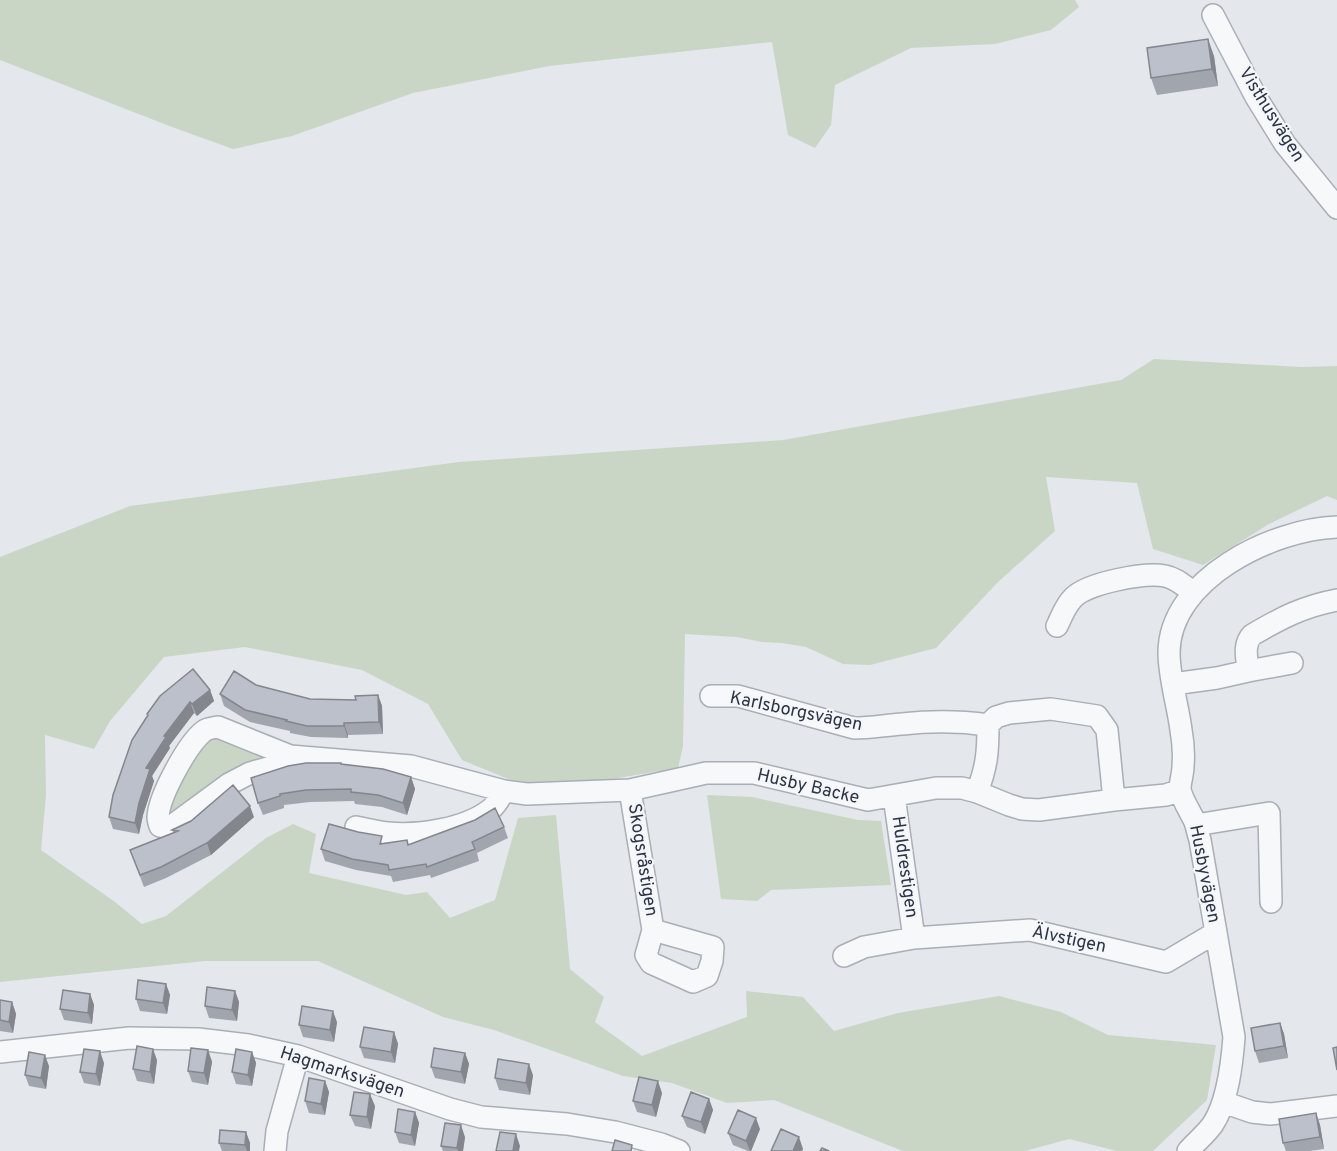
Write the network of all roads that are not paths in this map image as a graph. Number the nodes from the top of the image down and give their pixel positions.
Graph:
1 (1214, 15) dead end
2 (1337, 208) edge
3 (1337, 527) edge
4 (1193, 592) junction
5 (1337, 600) edge
6 (1057, 626) dead end
7 (1292, 663) dead end
8 (1248, 671) junction
9 (1173, 684) junction
10 (711, 696) dead end
11 (988, 725) junction
12 (290, 756) junction
13 (630, 790) junction
14 (1180, 790) junction
15 (504, 791) junction
16 (977, 792) junction
17 (894, 796) junction
18 (1114, 800) junction
19 (1196, 825) junction
20 (356, 827) dead end
21 (1271, 902) dead end
22 (653, 930) dead end
23 (1215, 933) junction
24 (914, 938) junction
25 (844, 956) dead end
26 (0, 1052) edge
27 (298, 1056) junction
28 (1223, 1102) junction
29 (1337, 1106) edge
30 (274, 1151) edge
31 (679, 1151) edge
32 (1188, 1151) edge

1 - 2 street, Visthusvägen
3 - 4 street
4 - 6 street
4 - 9 street
5 - 8 street
7 - 8 street
8 - 9 street
9 - 14 street
10 - 11 street, Karlsborgsvägen
11 - 16 street
11 - 18 street
12 - 12 street, Husby Backe
12 - 15 street, Husby Backe
13 - 15 street, Husby Backe
13 - 17 street, Husby Backe
13 - 22 street, Skogsråstigen
14 - 18 street, Husby Backe
14 - 19 street, Husbyvägen
15 - 20 street
16 - 17 street, Husby Backe
16 - 18 street, Husby Backe
17 - 24 street, Huldrestigen
19 - 21 street
19 - 23 street, Husbyvägen
23 - 24 street, Älvstigen
23 - 28 street, Husbyvägen
24 - 25 street, Älvstigen
26 - 27 street, Hagmarksvägen
27 - 30 street
27 - 31 street, Hagmarksvägen
28 - 29 street
28 - 32 street, Husbyvägen

